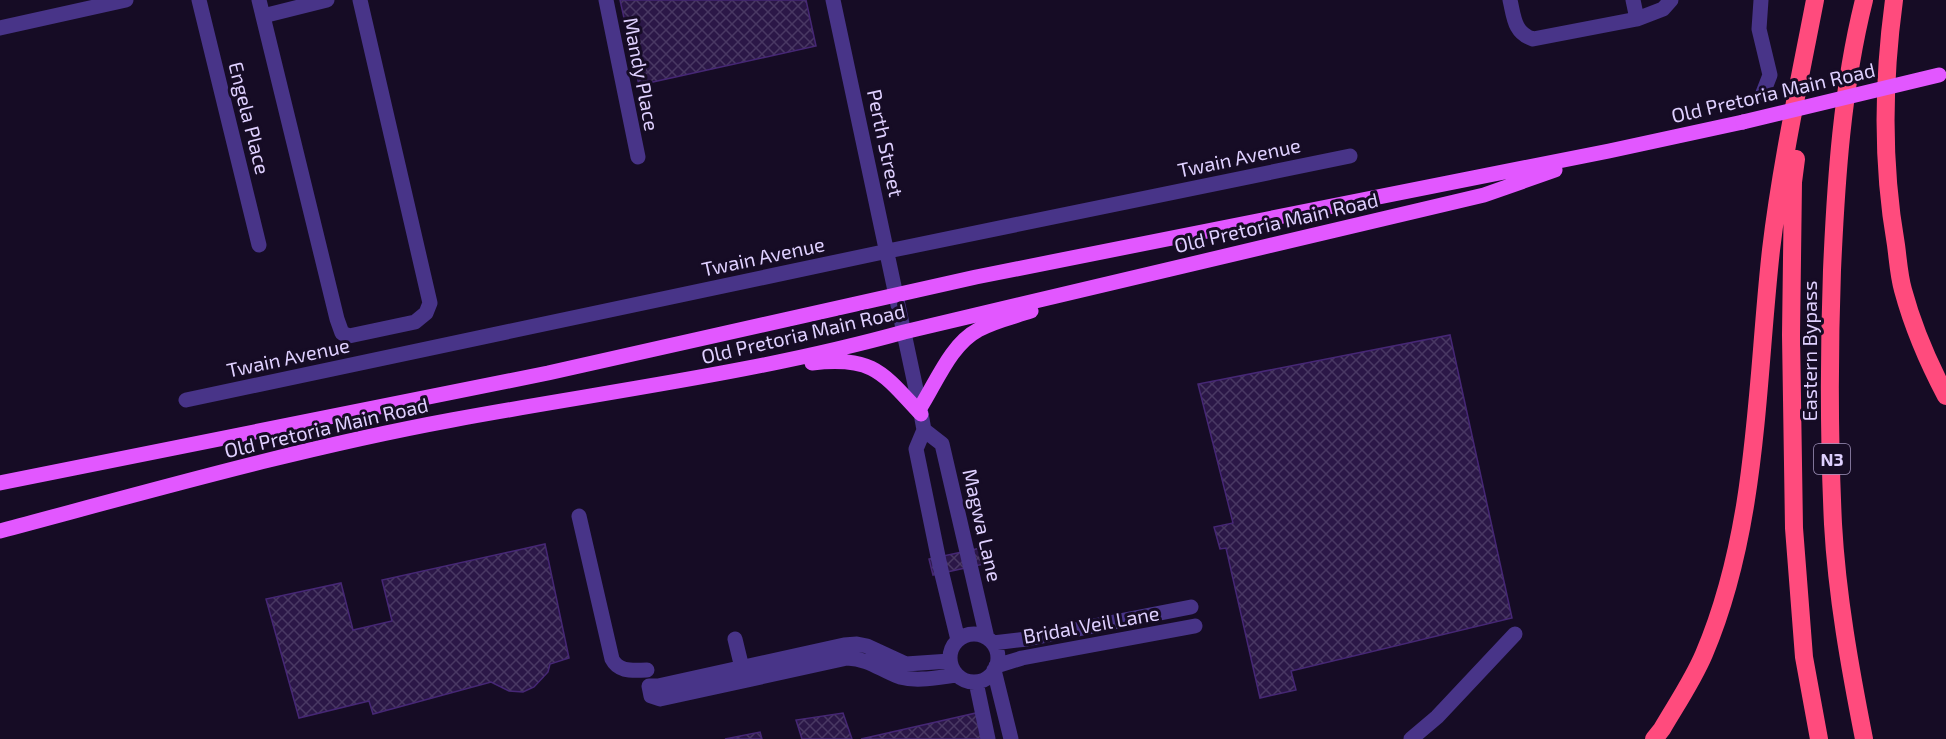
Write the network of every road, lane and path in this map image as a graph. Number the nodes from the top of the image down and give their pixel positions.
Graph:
1 (126, 0) edge
2 (200, 0) edge
3 (259, 0) edge
4 (360, 0) edge
5 (606, 0) edge
6 (833, 0) edge
7 (1510, 0) edge
8 (1633, 0) edge
9 (1671, 0) edge
10 (1761, 0) edge
11 (1816, 0) edge
12 (1864, 0) edge
13 (1894, 0) edge
14 (319, 1) edge
15 (263, 15) junction
16 (1637, 19) junction
17 (0, 28) edge
18 (1942, 74) edge
19 (1763, 93) dead end
20 (1609, 151) junction
21 (1350, 156) dead end
22 (638, 157) dead end
23 (259, 245) dead end
24 (888, 251) junction
25 (1098, 286) junction
26 (897, 295) junction
27 (904, 332) junction
28 (718, 374) junction
29 (1946, 396) edge
30 (186, 400) dead end
31 (921, 411) junction
32 (924, 430) junction
33 (0, 483) edge
34 (579, 516) dead end
35 (0, 531) edge
36 (1191, 607) dead end
37 (1195, 626) dead end
38 (1086, 628) junction
39 (1515, 634) dead end
40 (735, 639) dead end
41 (958, 640) junction
42 (990, 641) junction
43 (1088, 646) junction
44 (1804, 657) junction
45 (954, 668) junction
46 (995, 668) junction
47 (647, 670) dead end
48 (744, 674) junction
49 (976, 682) junction
50 (988, 739) edge
51 (1011, 739) edge
52 (1411, 739) edge
53 (1654, 739) edge
54 (1813, 739) edge
55 (1819, 739) edge
56 (1864, 739) edge

1 - 17 street
2 - 23 street, Engela Place
3 - 15 street
4 - 15 street
5 - 22 street, Mandy Place
6 - 24 street, Perth Street
7 - 16 street
8 - 16 street
9 - 16 street
10 - 19 street
11 - 44 highway, Eastern Bypass / N3
11 - 53 highway
12 - 56 highway, Eastern Bypass / N3
13 - 29 highway
14 - 15 street
18 - 20 main road, Old Pretoria Main Road, bridge
20 - 25 main road, Old Pretoria Main Road
20 - 26 main road, Old Pretoria Main Road
21 - 24 street, Twain Avenue
24 - 26 street, Perth Street
24 - 30 street, Twain Avenue
25 - 27 main road, Old Pretoria Main Road
25 - 31 main road
26 - 27 street, Perth Street
26 - 33 main road, Old Pretoria Main Road
27 - 28 main road, Old Pretoria Main Road
27 - 31 street
28 - 31 main road
28 - 35 main road, Old Pretoria Main Road
31 - 32 street
32 - 41 street
32 - 42 street, Magwa Lane
34 - 47 street
36 - 38 street, Bridal Veil Lane
37 - 43 street, Bridal Veil Lane
38 - 42 street, Bridal Veil Lane
38 - 43 street
39 - 52 street
40 - 48 street
41 - 42 street
41 - 45 street
42 - 46 street, Magwa Lane
43 - 46 street, Bridal Veil Lane
44 - 54 highway
44 - 55 highway, Eastern Bypass / N3
45 - 48 street
45 - 49 street
46 - 49 street
46 - 51 street, Magwa Lane
48 - 48 street
49 - 50 street

